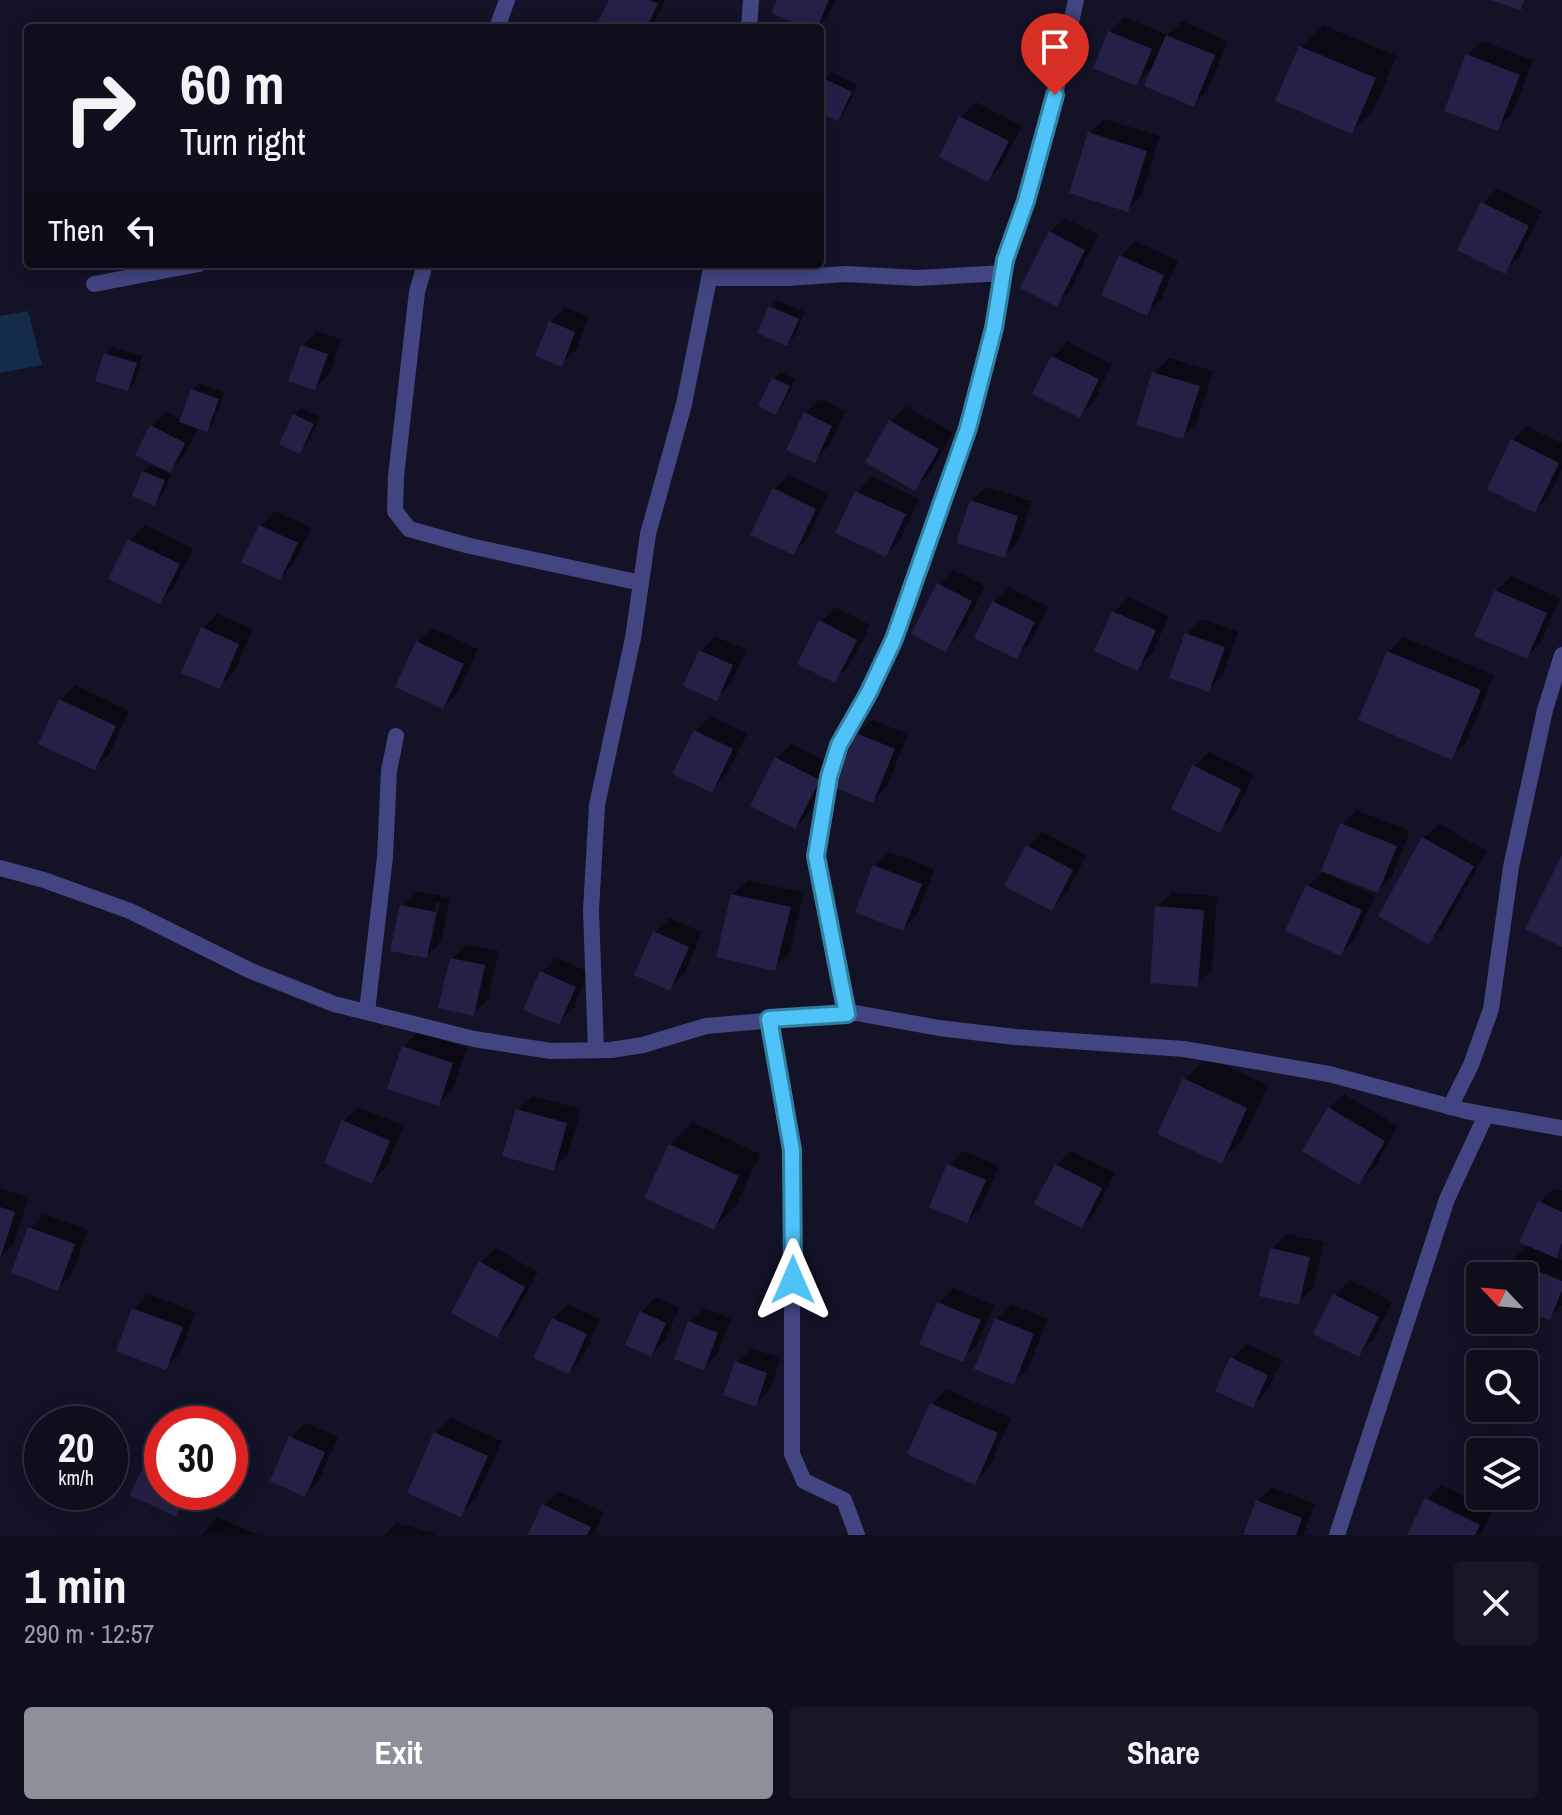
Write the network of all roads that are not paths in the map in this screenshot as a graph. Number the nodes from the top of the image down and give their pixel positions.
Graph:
1 (507, 0) edge
2 (751, 0) edge
3 (1076, 0) edge
4 (498, 24) edge
5 (749, 24) edge
6 (178, 268) edge
7 (424, 268) edge
8 (711, 271) edge
9 (1003, 273) junction
10 (94, 284) dead end
11 (641, 583) junction
12 (1562, 655) edge
13 (396, 736) dead end
14 (0, 868) edge
15 (367, 1011) junction
16 (847, 1014) junction
17 (769, 1019) junction
18 (596, 1050) junction
19 (1450, 1107) junction
20 (1486, 1115) junction
21 (1562, 1128) edge
22 (857, 1535) edge
23 (1337, 1535) edge

1 - 4 street
2 - 5 street
3 - 9 street
6 - 10 street
7 - 11 street
8 - 9 street
8 - 11 street
9 - 16 street
11 - 18 street
12 - 19 street
13 - 15 street
14 - 15 street
15 - 18 street
16 - 17 street
16 - 19 street
17 - 18 street
17 - 22 street
19 - 20 street
20 - 21 street
20 - 23 street

